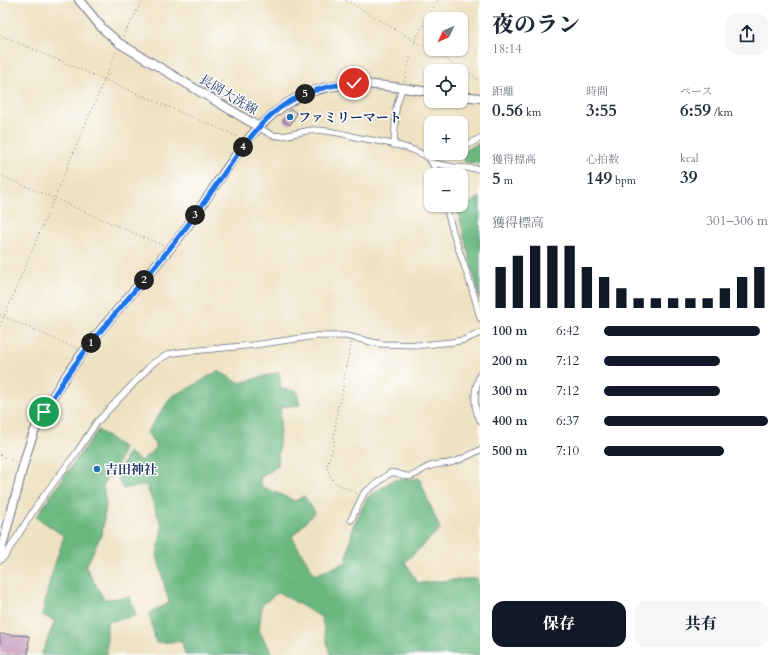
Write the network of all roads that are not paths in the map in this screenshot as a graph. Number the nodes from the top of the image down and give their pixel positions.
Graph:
1 (79, 0) edge
2 (402, 88) junction
3 (424, 91) edge
4 (468, 97) edge
5 (480, 98) edge
6 (260, 127) junction
7 (480, 138) edge
8 (394, 145) junction
9 (468, 145) edge
10 (424, 156) edge
11 (430, 160) edge
12 (433, 163) junction
13 (435, 168) edge
14 (480, 169) edge
15 (448, 212) edge
16 (480, 318) edge
17 (480, 333) edge
18 (480, 374) edge
19 (480, 420) edge
20 (480, 450) edge
21 (351, 520) dead end
22 (0, 554) edge
23 (0, 560) edge

1 - 6 main road, 長岡大洗線
2 - 3 main road, 長岡大洗線
2 - 6 main road, 長岡大洗線
2 - 8 street
4 - 5 main road
6 - 8 street
6 - 22 main road
7 - 9 street
8 - 10 street
11 - 12 street
12 - 13 street
12 - 14 street
15 - 16 street
17 - 23 street
18 - 19 street
20 - 21 street

